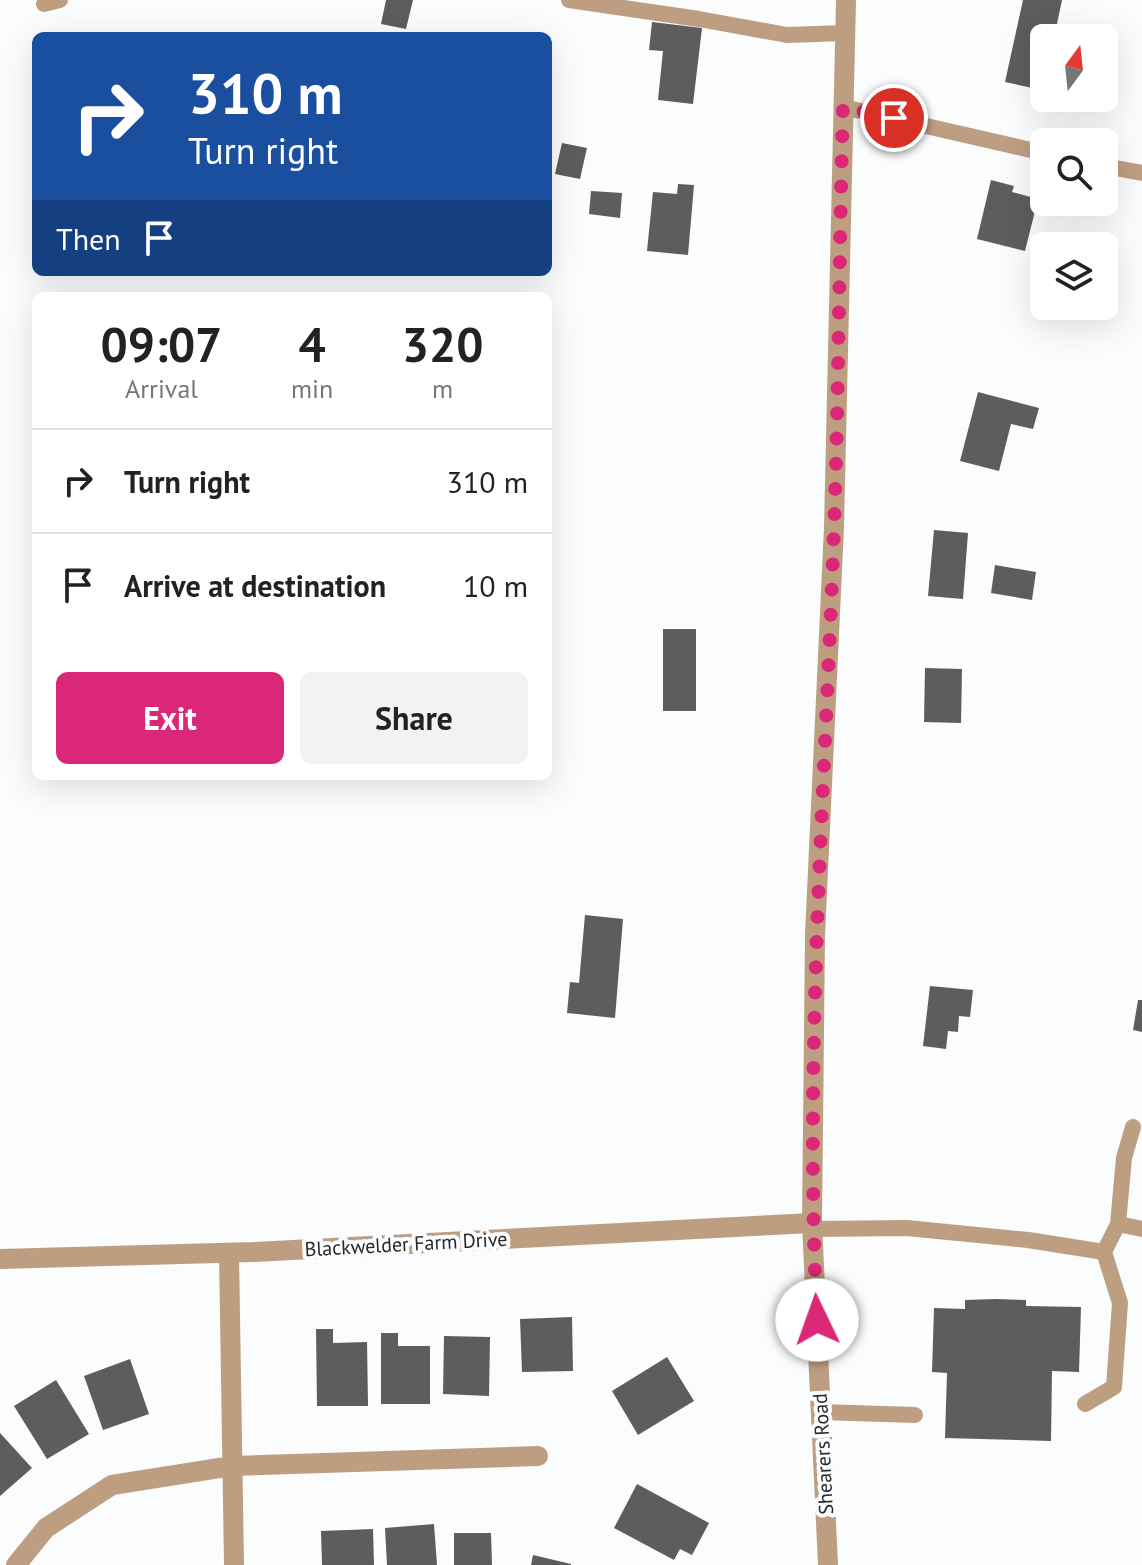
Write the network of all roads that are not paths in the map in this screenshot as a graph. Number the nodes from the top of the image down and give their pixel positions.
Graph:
1 (569, 0) edge
2 (846, 0) edge
3 (845, 33) junction
4 (843, 107) junction
5 (1030, 150) edge
6 (1118, 169) edge
7 (1142, 173) edge
8 (1133, 1127) dead end
9 (1118, 1224) junction
10 (812, 1226) junction
11 (1142, 1229) edge
12 (1104, 1252) junction
13 (229, 1253) junction
14 (0, 1259) edge
15 (1085, 1404) dead end
16 (821, 1412) junction
17 (915, 1415) dead end
18 (538, 1456) dead end
19 (232, 1466) junction
20 (16, 1565) edge
21 (234, 1565) edge
22 (828, 1565) edge

1 - 3 lane
2 - 3 street, Shearers Road
3 - 4 street, Shearers Road
4 - 5 lane
4 - 10 street, Shearers Road
6 - 7 lane
8 - 9 lane
9 - 11 lane
9 - 12 lane
10 - 12 lane
10 - 13 street, Blackwelder Farm Drive
10 - 16 street, Shearers Road
12 - 15 lane
13 - 14 street, Blackwelder Farm Drive
13 - 19 street
16 - 17 lane
16 - 22 street, Shearers Road
18 - 19 street
19 - 20 street
19 - 21 street

